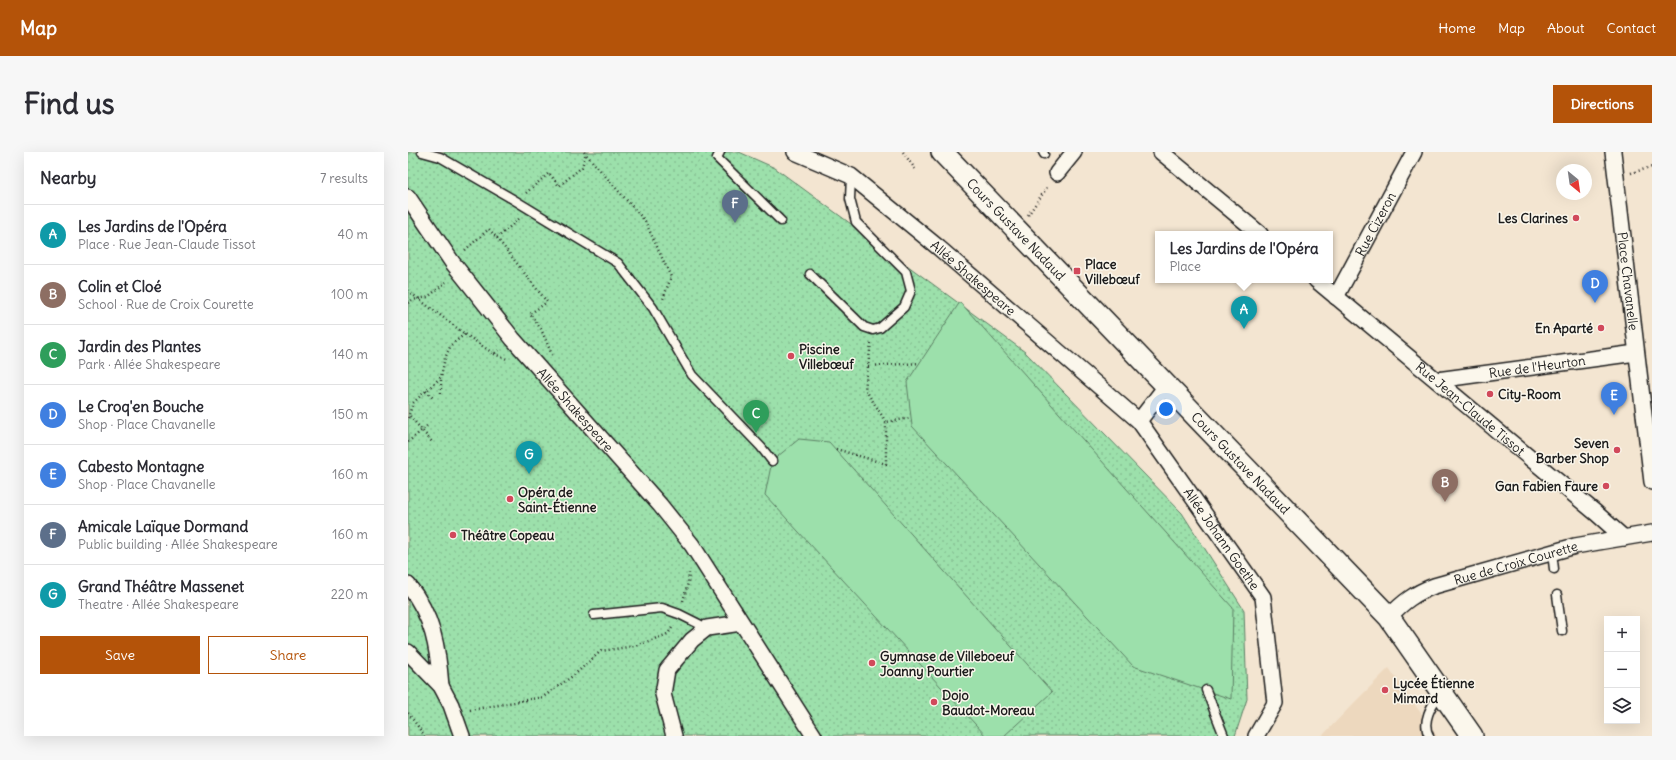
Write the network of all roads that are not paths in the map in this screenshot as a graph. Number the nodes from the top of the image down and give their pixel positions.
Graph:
1 (422, 152) edge
2 (720, 152) edge
3 (795, 152) edge
4 (942, 152) edge
5 (1074, 152) edge
6 (1161, 152) edge
7 (1414, 152) edge
8 (1609, 154) edge
9 (1058, 172) road end
10 (851, 176) junction
11 (408, 197) edge
12 (781, 221) dead end
13 (1256, 231) edge
14 (810, 274) dead end
15 (1320, 283) edge
16 (1336, 296) junction
17 (1636, 353) junction
18 (1437, 380) junction
19 (1166, 386) junction
20 (1139, 421) junction
21 (772, 461) dead end
22 (1652, 482) edge
23 (1652, 533) edge
24 (1624, 538) junction
25 (1552, 552) junction
26 (1554, 569) dead end
27 (408, 585) edge
28 (1558, 595) dead end
29 (594, 615) dead end
30 (1389, 617) junction
31 (741, 623) junction
32 (707, 628) junction
33 (1562, 631) dead end
34 (408, 652) edge
35 (441, 686) junction
36 (1206, 690) dead end
37 (1440, 692) junction
38 (462, 736) edge
39 (674, 736) edge
40 (814, 736) edge
41 (1224, 736) edge
42 (1256, 736) edge
43 (1429, 736) edge
44 (1472, 736) edge

1 - 21 lane
2 - 12 lane
3 - 10 street, Allée Shakespeare
4 - 19 main road, Cours Gustave Nadaud
5 - 9 street
6 - 13 street
7 - 16 street, Rue Cizeron
8 - 17 street, Place Chavanelle
10 - 14 lane
10 - 20 street, Allée Shakespeare
11 - 31 street, Allée Shakespeare
15 - 16 street, Rue Jean-Claude Tissot
16 - 18 street, Rue Jean-Claude Tissot
17 - 18 street, Rue de l'Heurton
17 - 22 street, Place Chavanelle
18 - 24 street, Rue Jean-Claude Tissot
19 - 20 street
19 - 30 main road, Cours Gustave Nadaud
20 - 42 street, Allée Johann Goethe
23 - 24 street, Rue de Croix Courette
24 - 25 street, Rue de Croix Courette
25 - 26 lane
25 - 30 street, Rue de Croix Courette
27 - 35 street
28 - 33 lane
29 - 32 lane
30 - 37 main road, Cours Gustave Nadaud
31 - 32 street
31 - 40 street, Allée Shakespeare
32 - 39 street
34 - 35 street
35 - 38 street
36 - 41 lane
37 - 43 lane
37 - 44 main road, Cours Gustave Nadaud

